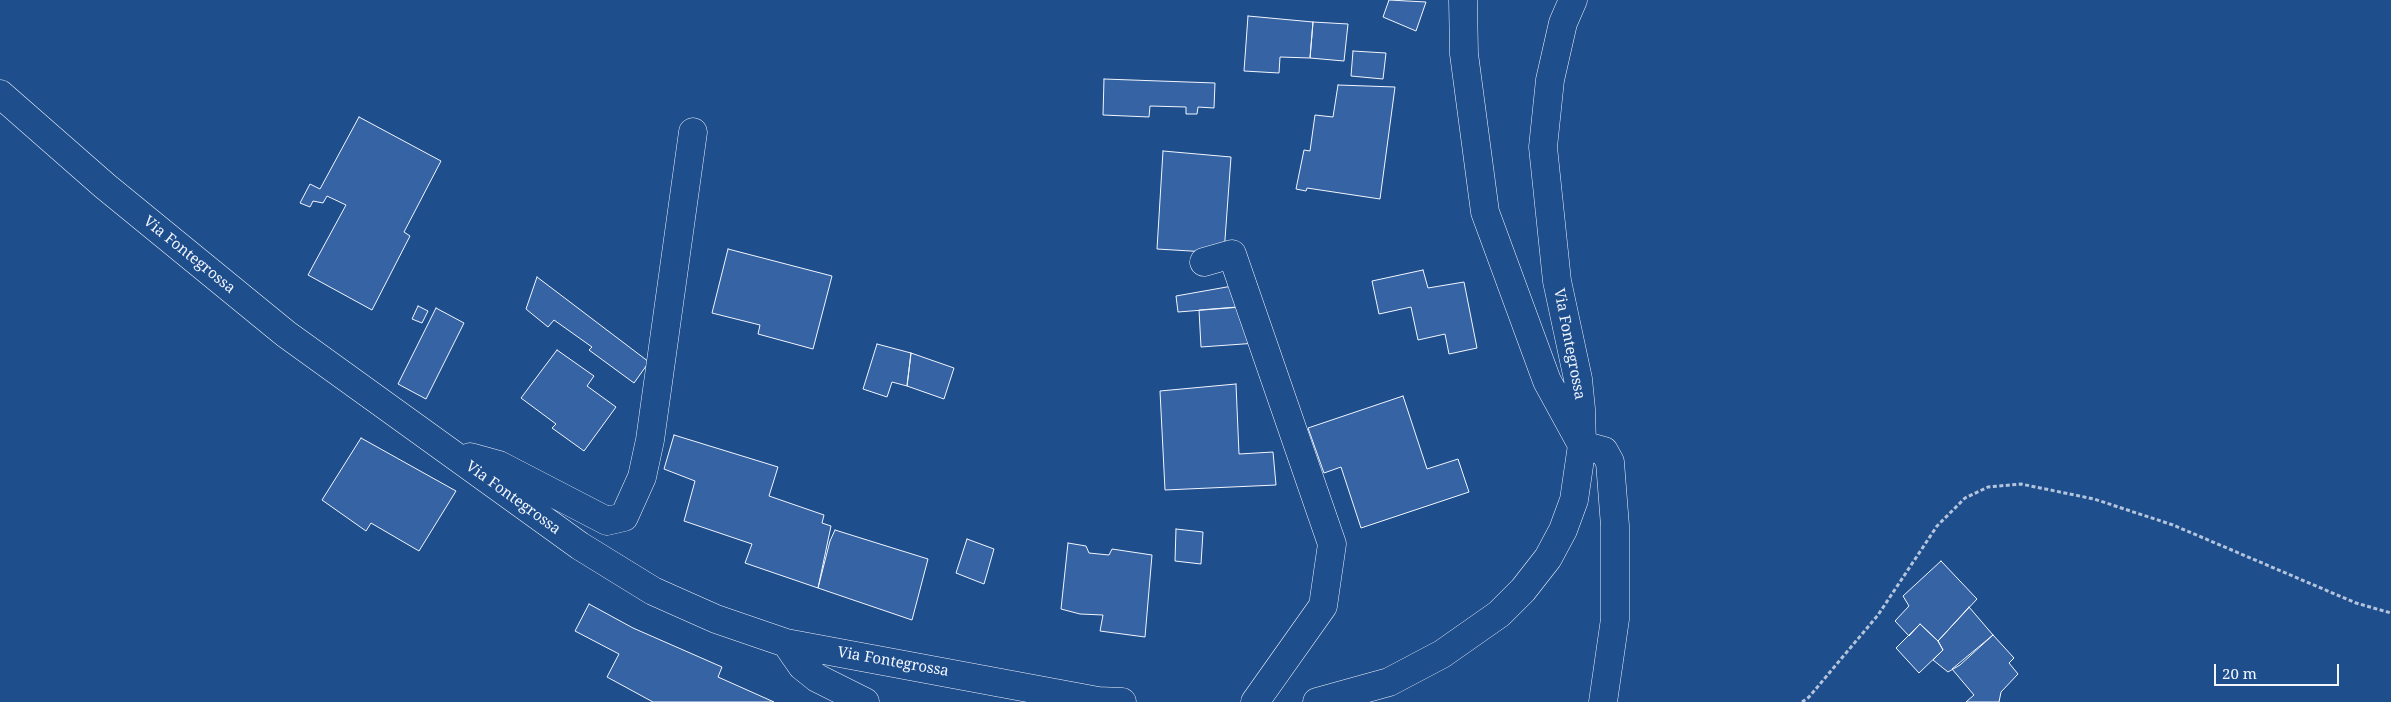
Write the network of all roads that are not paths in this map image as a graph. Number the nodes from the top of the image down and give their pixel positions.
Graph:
1 (1463, 0) edge
2 (1573, 0) edge
3 (0, 94) edge
4 (693, 132) dead end
5 (1204, 262) dead end
6 (1582, 445) junction
7 (450, 452) junction
8 (786, 643) junction
9 (865, 702) edge
10 (1122, 702) edge
11 (1255, 702) edge
12 (1317, 702) edge
13 (1603, 702) edge

1 - 6 street
2 - 6 street, Via Fontegrossa
3 - 7 street, Via Fontegrossa
4 - 7 street
5 - 11 street
6 - 12 street, Via Fontegrossa
6 - 13 street
7 - 8 street, Via Fontegrossa
8 - 9 street
8 - 10 street, Via Fontegrossa

